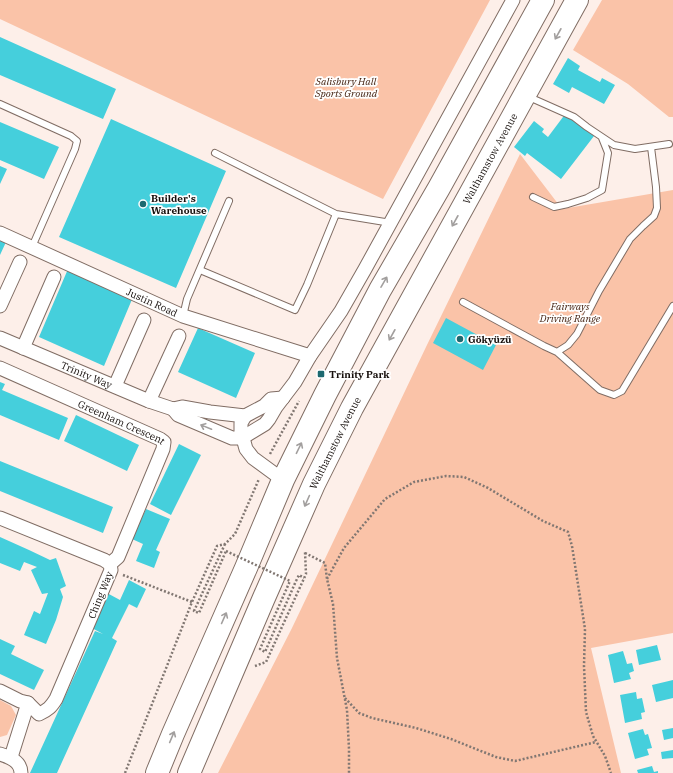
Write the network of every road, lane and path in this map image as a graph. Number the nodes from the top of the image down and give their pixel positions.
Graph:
1 (513, 0) edge
2 (543, 0) edge
3 (577, 0) edge
4 (525, 95) junction
5 (0, 104) edge
6 (602, 137) junction
7 (669, 144) dead end
8 (651, 147) junction
9 (215, 153) dead end
10 (533, 197) dead end
11 (229, 201) dead end
12 (336, 214) junction
13 (391, 223) junction
14 (0, 233) edge
15 (32, 247) junction
16 (20, 262) dead end
17 (200, 270) junction
18 (54, 277) dead end
19 (463, 302) dead end
20 (0, 306) edge
21 (673, 306) edge
22 (184, 316) junction
23 (144, 320) dead end
24 (179, 336) dead end
25 (0, 338) edge
26 (23, 348) junction
27 (557, 352) junction
28 (310, 356) junction
29 (0, 368) edge
30 (115, 386) junction
31 (283, 398) junction
32 (300, 399) dead end
33 (149, 401) junction
34 (174, 409) junction
35 (245, 416) junction
36 (242, 438) junction
37 (268, 458) dead end
38 (261, 474) dead end
39 (283, 480) junction
40 (0, 518) edge
41 (225, 544) junction
42 (111, 567) junction
43 (304, 578) junction
44 (327, 579) junction
45 (192, 602) junction
46 (252, 668) dead end
47 (0, 691) edge
48 (345, 698) junction
49 (28, 703) junction
50 (596, 742) junction
51 (5, 756) edge
52 (21, 773) edge
53 (125, 773) edge
54 (157, 773) edge
55 (189, 773) edge
56 (349, 773) edge
57 (611, 773) edge

1 - 13 street
39 -> 2 highway
3 -> 4 highway, Walthamstow Avenue
4 - 6 lane
4 -> 55 highway, Walthamstow Avenue
5 - 15 lane
6 - 8 lane
6 - 10 lane
7 - 8 lane
8 - 27 lane
9 - 12 lane
11 - 17 lane
12 - 13 lane
12 - 17 lane
13 - 28 street
14 - 15 street, Justin Road
15 - 22 street, Justin Road
16 - 20 street
17 - 22 lane
18 - 26 street
19 - 27 lane
21 - 27 lane
22 - 28 street, Justin Road
23 - 30 street
24 - 33 street
25 - 26 street, Trinity Way
26 - 30 street, Trinity Way
28 - 31 street
29 - 42 street, Greenham Crescent
30 - 33 street, Trinity Way
31 - 35 street
31 - 36 street
32 - 37 path
33 - 34 street, Trinity Way
34 - 35 street, Trinity Way
36 -> 34 street, Trinity Way
35 - 36 street
36 - 39 street
38 - 41 path
54 -> 39 highway
40 - 42 street, Ching Way
41 - 43 path, bridge
41 - 45 path
42 - 45 path
42 - 49 street, Ching Way
43 - 44 path
43 - 46 path
44 - 48 path
44 - 50 path
45 - 53 path
47 - 49 street
48 - 50 path
48 - 56 path
49 - 51 street
50 - 57 path
51 - 52 street

